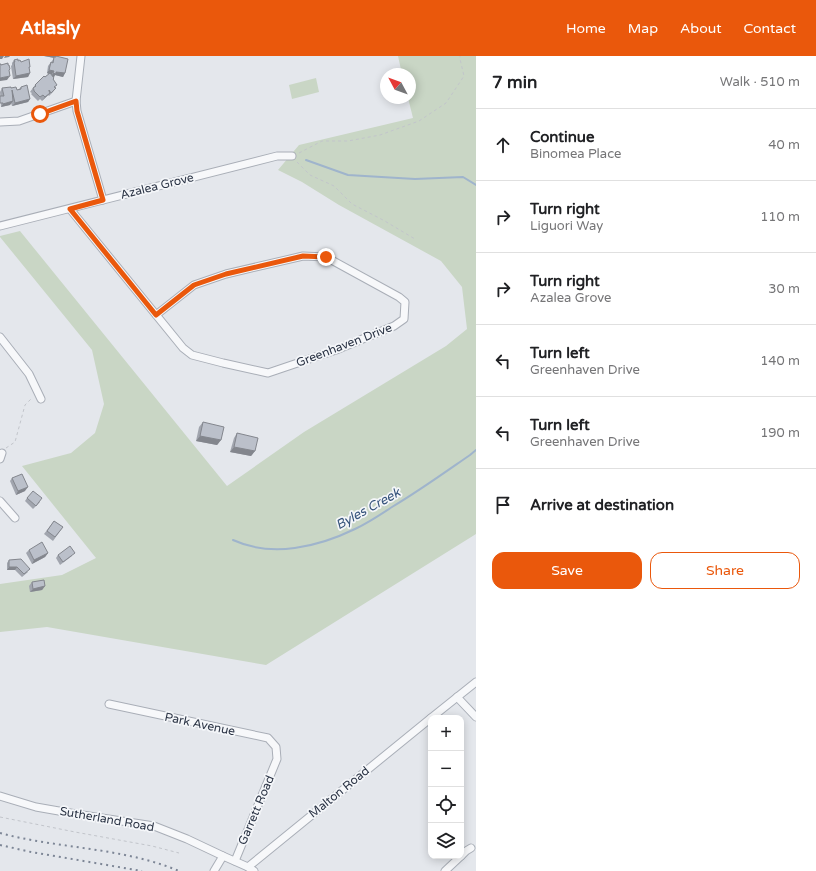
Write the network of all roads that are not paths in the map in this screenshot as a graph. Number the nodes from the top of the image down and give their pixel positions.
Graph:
1 (81, 56) edge
2 (76, 101) junction
3 (0, 122) edge
4 (292, 156) road end
5 (103, 200) junction
6 (70, 209) junction
7 (0, 226) edge
8 (156, 315) junction
9 (0, 337) edge
10 (41, 399) dead end
11 (0, 501) edge
12 (15, 518) dead end
13 (476, 682) edge
14 (457, 697) junction
15 (109, 704) dead end
16 (435, 715) edge
17 (476, 717) edge
18 (428, 721) edge
19 (277, 759) joint
20 (0, 796) edge
21 (471, 848) dead end
22 (464, 853) edge
23 (223, 856) junction
24 (458, 859) edge
25 (235, 861) junction
26 (216, 869) edge
27 (251, 869) edge
28 (445, 871) edge

1 - 2 street
2 - 3 street
2 - 5 street
4 - 5 street, Azalea Grove
5 - 6 street, Azalea Grove
6 - 7 street, Azalea Grove
6 - 8 street, Greenhaven Drive
8 - 8 street, Greenhaven Drive
9 - 10 street
11 - 12 street
13 - 14 street, Malton Road
14 - 16 street, Malton Road
14 - 17 street
15 - 19 street, Park Avenue
18 - 27 street, Malton Road
19 - 25 street, Garrett Road
20 - 23 street, Sutherland Road
21 - 22 street
23 - 25 street, Sutherland Road
23 - 26 street
24 - 28 street
25 - 27 street, Sutherland Road

